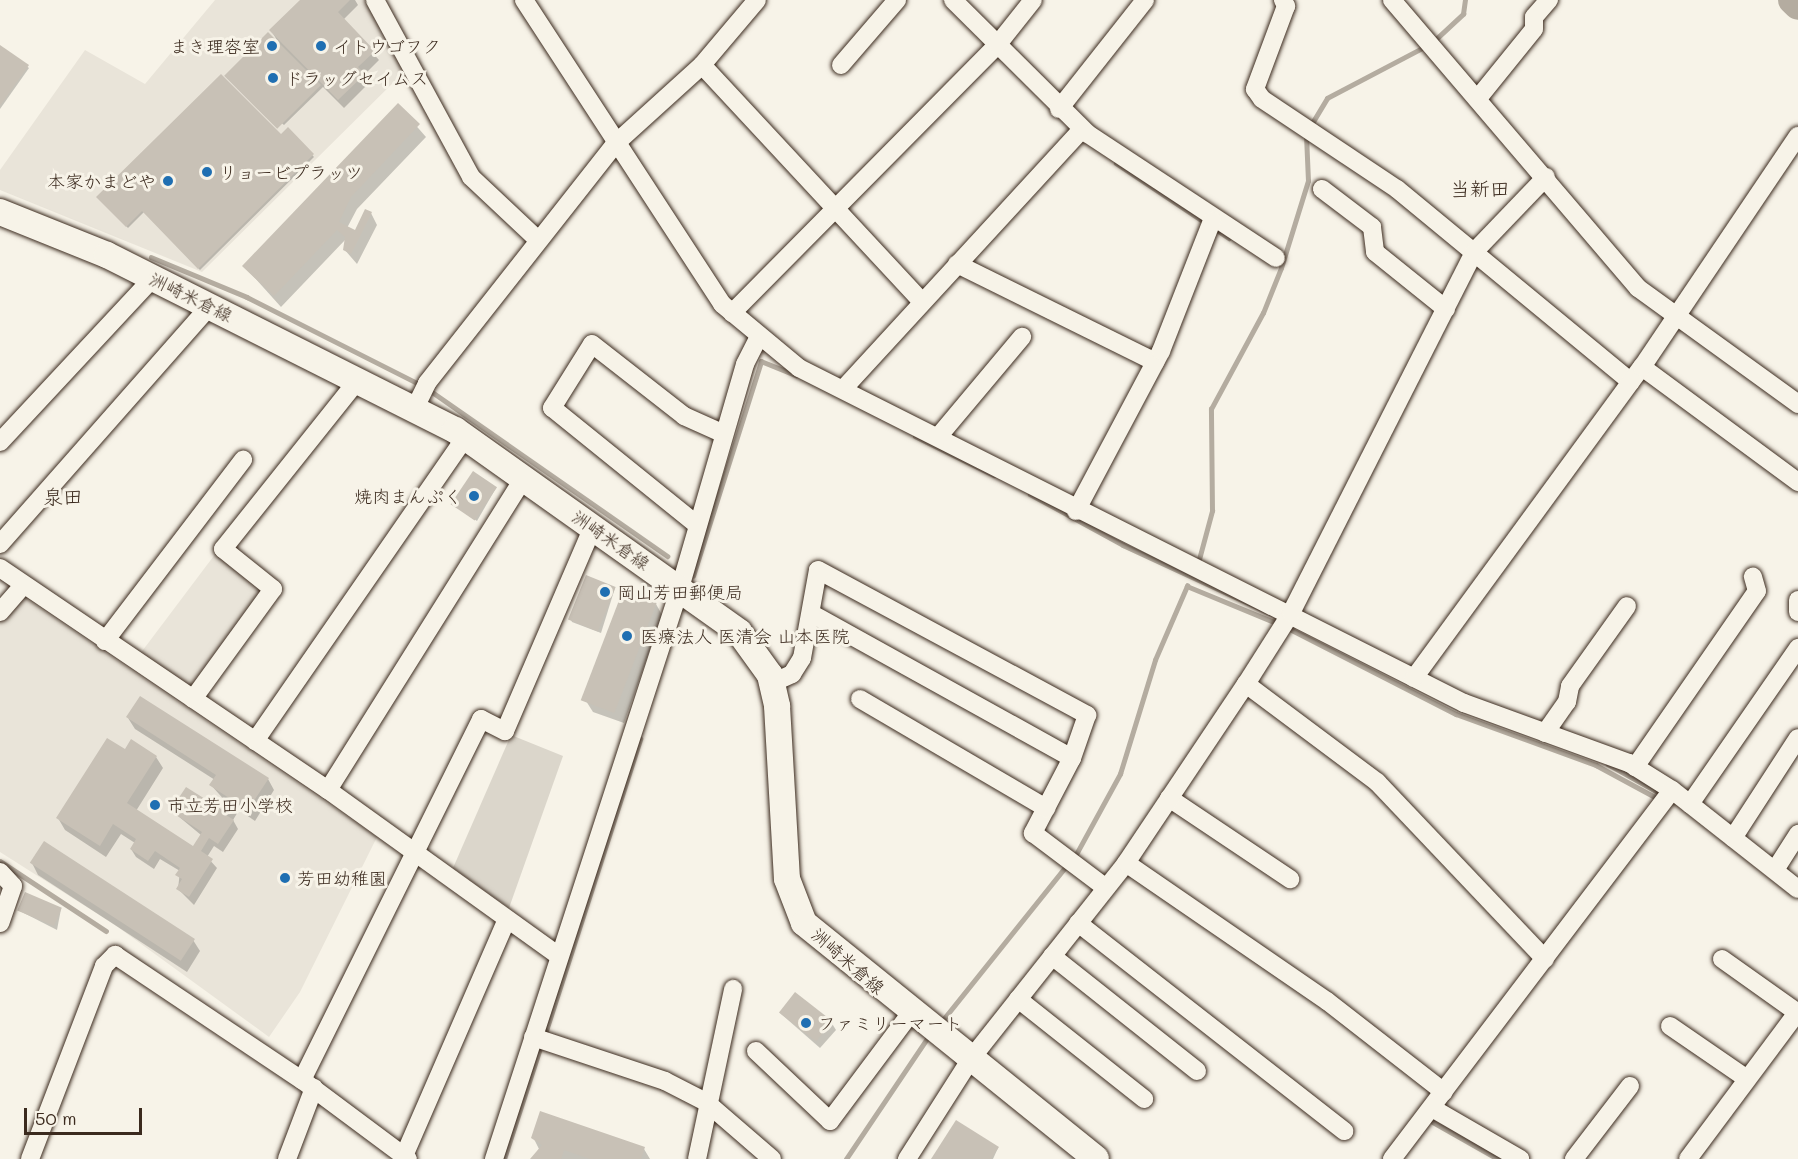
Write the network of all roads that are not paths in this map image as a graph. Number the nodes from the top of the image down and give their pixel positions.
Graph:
1 (375, 0) edge
2 (524, 0) edge
3 (757, 0) edge
4 (897, 0) edge
5 (953, 0) edge
6 (1033, 0) edge
7 (1145, 0) edge
8 (1283, 0) edge
9 (1392, 0) edge
10 (1549, 0) edge
11 (995, 48) junction
12 (702, 65) junction
13 (841, 65) dead end
14 (1479, 97) junction
15 (1059, 109) junction
16 (1079, 132) junction
17 (1798, 136) edge
18 (615, 144) junction
19 (1546, 177) junction
20 (1322, 189) dead end
21 (838, 211) junction
22 (0, 212) edge
23 (1211, 224) junction
24 (538, 240) junction
25 (1474, 252) junction
26 (1276, 258) dead end
27 (957, 264) junction
28 (153, 278) junction
29 (922, 302) junction
30 (210, 306) junction
31 (1446, 309) junction
32 (732, 313) junction
33 (1676, 317) junction
34 (759, 337) junction
35 (1022, 337) dead end
36 (1155, 362) junction
37 (1642, 367) junction
38 (358, 380) junction
39 (1631, 382) junction
40 (845, 387) junction
41 (422, 394) junction
42 (1798, 404) edge
43 (724, 434) junction
44 (938, 437) junction
45 (465, 438) junction
46 (0, 442) edge
47 (243, 460) dead end
48 (523, 479) junction
49 (1798, 482) edge
50 (1076, 511) junction
51 (696, 524) junction
52 (593, 527) junction
53 (0, 544) edge
54 (0, 568) edge
55 (1753, 577) dead end
56 (682, 578) junction
57 (22, 586) junction
58 (1798, 600) edge
59 (1627, 606) dead end
60 (0, 612) edge
61 (1798, 612) edge
62 (814, 615) junction
63 (1287, 619) junction
64 (105, 641) junction
65 (1798, 648) edge
66 (1414, 678) junction
67 (772, 683) junction
68 (1246, 684) junction
69 (193, 699) junction
70 (860, 699) dead end
71 (1545, 733) junction
72 (1798, 738) edge
73 (255, 741) junction
74 (1072, 758) junction
75 (1635, 767) junction
76 (328, 790) junction
77 (1667, 797) junction
78 (1170, 798) junction
79 (1690, 804) junction
80 (1046, 808) junction
81 (1798, 834) edge
82 (1733, 838) junction
83 (416, 854) junction
84 (1126, 863) junction
85 (1775, 870) junction
86 (0, 872) edge
87 (1290, 879) dead end
88 (1106, 888) junction
89 (1798, 889) edge
90 (507, 919) junction
91 (0, 923) edge
92 (1078, 923) junction
93 (559, 956) junction
94 (1052, 956) junction
95 (1545, 959) junction
96 (1722, 959) dead end
97 (733, 989) dead end
98 (1018, 999) junction
99 (1798, 1013) edge
100 (910, 1014) junction
101 (1670, 1026) dead end
102 (539, 1039) junction
103 (756, 1051) dead end
104 (970, 1060) junction
105 (1197, 1071) dead end
106 (1747, 1079) junction
107 (308, 1084) junction
108 (1630, 1086) dead end
109 (1444, 1092) junction
110 (1144, 1099) dead end
111 (706, 1102) junction
112 (1432, 1108) junction
113 (1344, 1131) dead end
114 (406, 1158) edge
115 (30, 1159) edge
116 (287, 1159) edge
117 (494, 1159) edge
118 (697, 1159) edge
119 (772, 1159) edge
120 (907, 1159) edge
121 (1096, 1159) edge
122 (1392, 1159) edge
123 (1520, 1159) edge
124 (1574, 1159) edge
125 (1688, 1159) edge

1 - 24 street
2 - 18 street
3 - 12 street
4 - 13 street
5 - 11 street
6 - 11 street
7 - 15 street
8 - 25 street
9 - 14 street
10 - 14 street
11 - 15 street
11 - 21 street
12 - 18 street
12 - 21 street
14 - 19 street
15 - 16 street
16 - 23 street
16 - 27 street
17 - 33 street
18 - 24 street
18 - 32 street
19 - 25 street
19 - 33 street
20 - 31 street
21 - 29 street
21 - 32 street
22 - 28 main road, 洲崎米倉線
23 - 26 street
23 - 36 street
24 - 41 street
25 - 31 street
25 - 39 street
27 - 29 street
27 - 36 street
28 - 30 main road, 洲崎米倉線
28 - 46 street
29 - 40 street
30 - 38 main road, 洲崎米倉線
30 - 53 street
31 - 63 street
32 - 34 street
33 - 37 street
33 - 42 street
34 - 40 street
34 - 43 street
35 - 44 street
36 - 50 street
37 - 39 street
37 - 49 street
38 - 41 main road, 洲崎米倉線
38 - 69 street
39 - 66 street
40 - 44 street
41 - 45 main road, 洲崎米倉線
43 - 51 street
43 - 51 street
44 - 50 street
45 - 48 main road, 洲崎米倉線
45 - 73 street
47 - 64 street
48 - 52 main road, 洲崎米倉線
48 - 76 street
50 - 63 street
51 - 56 street
52 - 56 main road, 洲崎米倉線
52 - 83 street
54 - 57 street
55 - 75 street
56 - 67 main road, 洲崎米倉線
56 - 93 street
57 - 60 street
57 - 64 street
58 - 61 street
59 - 71 street
62 - 67 street
62 - 74 street
62 - 74 street
63 - 66 street
63 - 68 street
64 - 69 street
65 - 79 street
66 - 71 street
67 - 100 main road, 洲崎米倉線
68 - 78 street
68 - 95 street
69 - 73 street
70 - 80 street
71 - 75 street
72 - 82 street
73 - 76 street
74 - 80 street
75 - 77 street
76 - 83 street
77 - 79 street
77 - 95 street
78 - 84 street
78 - 87 street
79 - 82 street
80 - 88 street
81 - 85 street
82 - 85 street
83 - 90 street
83 - 107 street
84 - 88 street
84 - 109 street
85 - 89 street
86 - 91 street
88 - 92 street
90 - 93 street
90 - 114 street
92 - 94 street
92 - 113 street
93 - 102 street
94 - 98 street
94 - 105 street
95 - 109 street
96 - 99 street
97 - 111 street
98 - 104 street
98 - 110 street
99 - 106 street
100 - 103 street
100 - 104 main road, 洲崎米倉線
101 - 106 street
102 - 111 street
102 - 117 street
104 - 120 street
104 - 121 main road, 洲崎米倉線
106 - 125 street
107 - 114 street
107 - 115 street
107 - 116 street
108 - 124 street
109 - 112 street
111 - 118 street
111 - 119 street
112 - 122 street
112 - 123 street

